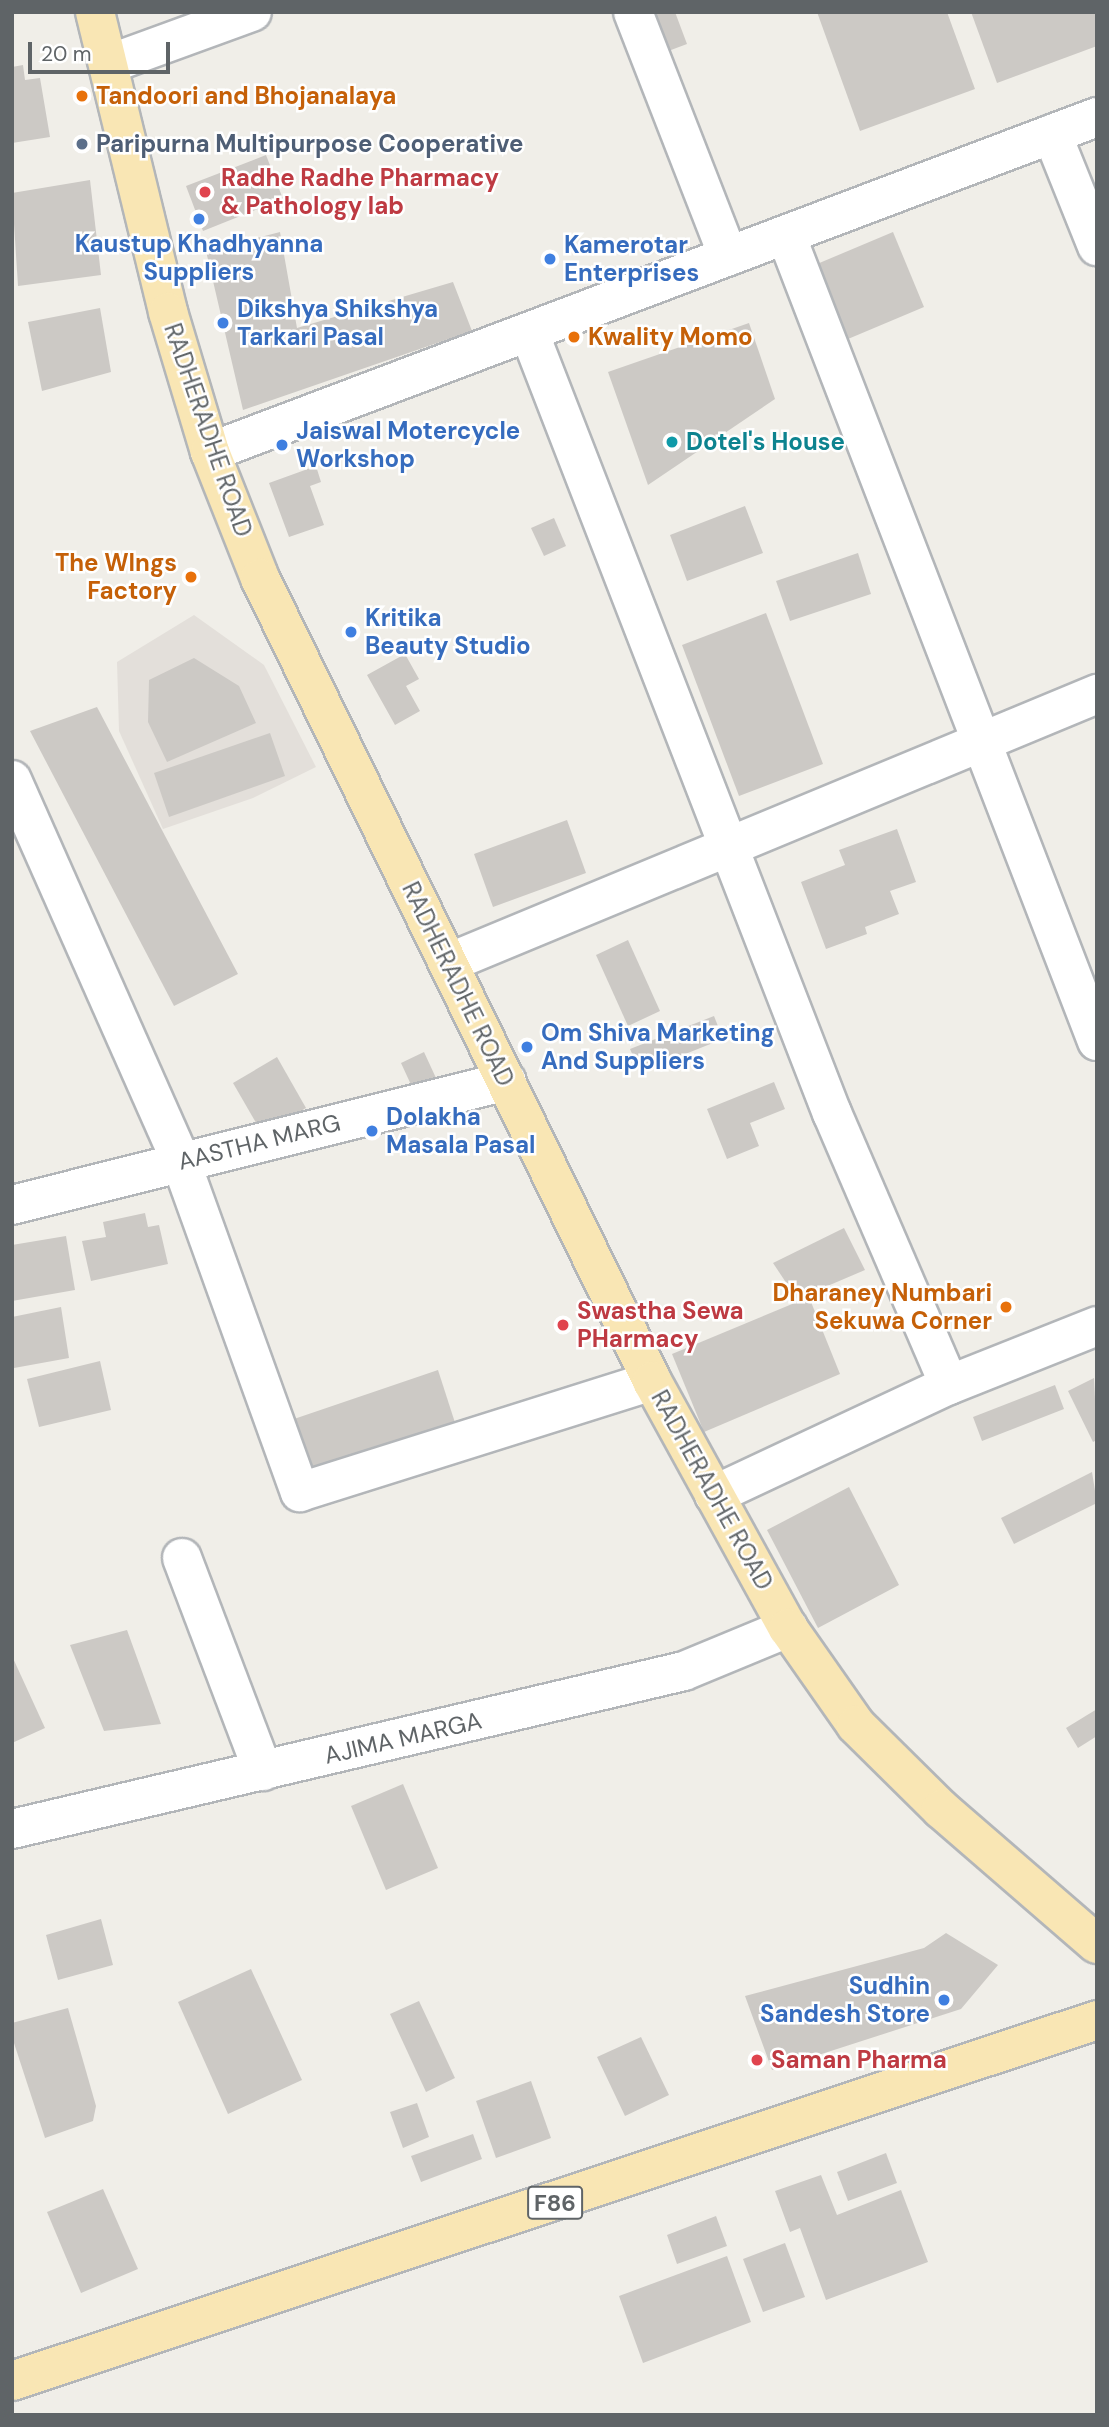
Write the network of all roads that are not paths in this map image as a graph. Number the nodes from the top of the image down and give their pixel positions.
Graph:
1 (95, 12) edge
2 (252, 12) edge
3 (633, 12) edge
4 (109, 64) junction
5 (1097, 117) edge
6 (1052, 134) junction
7 (786, 235) junction
8 (1097, 246) edge
9 (728, 256) junction
10 (529, 332) junction
11 (210, 452) junction
12 (1097, 694) edge
13 (982, 741) junction
14 (12, 780) edge
15 (730, 846) junction
16 (448, 963) junction
17 (1097, 1041) edge
18 (507, 1081) junction
19 (181, 1162) junction
20 (12, 1205) edge
21 (1097, 1326) edge
22 (652, 1381) junction
23 (948, 1385) junction
24 (714, 1494) junction
25 (182, 1558) dead end
26 (788, 1628) junction
27 (263, 1771) junction
28 (12, 1829) edge
29 (1097, 1944) edge
30 (1097, 2020) edge
31 (12, 2381) edge

1 - 4 main road, RADHERADHE ROAD
2 - 4 street
3 - 9 street
4 - 11 main road, RADHERADHE ROAD
5 - 6 street
6 - 7 street
6 - 8 street
7 - 9 street
7 - 13 street
9 - 10 street
10 - 11 street
10 - 15 street
11 - 16 main road, RADHERADHE ROAD
12 - 13 street
13 - 15 street
13 - 17 street
14 - 19 street
15 - 16 street
15 - 23 street
16 - 18 main road, RADHERADHE ROAD
18 - 19 street, AASTHA MARG
18 - 22 main road, RADHERADHE ROAD
19 - 20 street, AASTHA MARG
19 - 22 street
21 - 23 street
22 - 24 main road, RADHERADHE ROAD
23 - 24 street
24 - 26 main road, RADHERADHE ROAD
25 - 27 street
26 - 27 street, AJIMA MARGA
26 - 29 main road, RADHERADHE ROAD
27 - 28 street, AJIMA MARGA
30 - 31 main road, F86

